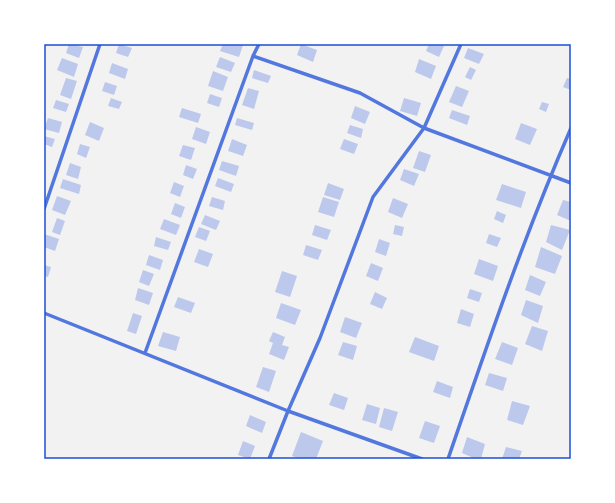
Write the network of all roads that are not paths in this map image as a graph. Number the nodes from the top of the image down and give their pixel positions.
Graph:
1 (100, 44) edge
2 (260, 44) edge
3 (461, 44) edge
4 (253, 56) junction
5 (424, 128) junction
6 (571, 128) edge
7 (550, 175) junction
8 (571, 183) edge
9 (44, 209) edge
10 (44, 313) edge
11 (145, 353) junction
12 (288, 411) junction
13 (269, 459) edge
14 (422, 459) edge
15 (448, 459) edge

1 - 9 street
2 - 4 street
3 - 5 street
4 - 5 street
4 - 11 street
5 - 7 street
5 - 12 street
6 - 7 street
7 - 8 street
7 - 15 street
10 - 11 street
11 - 12 street
12 - 13 street
12 - 14 street

